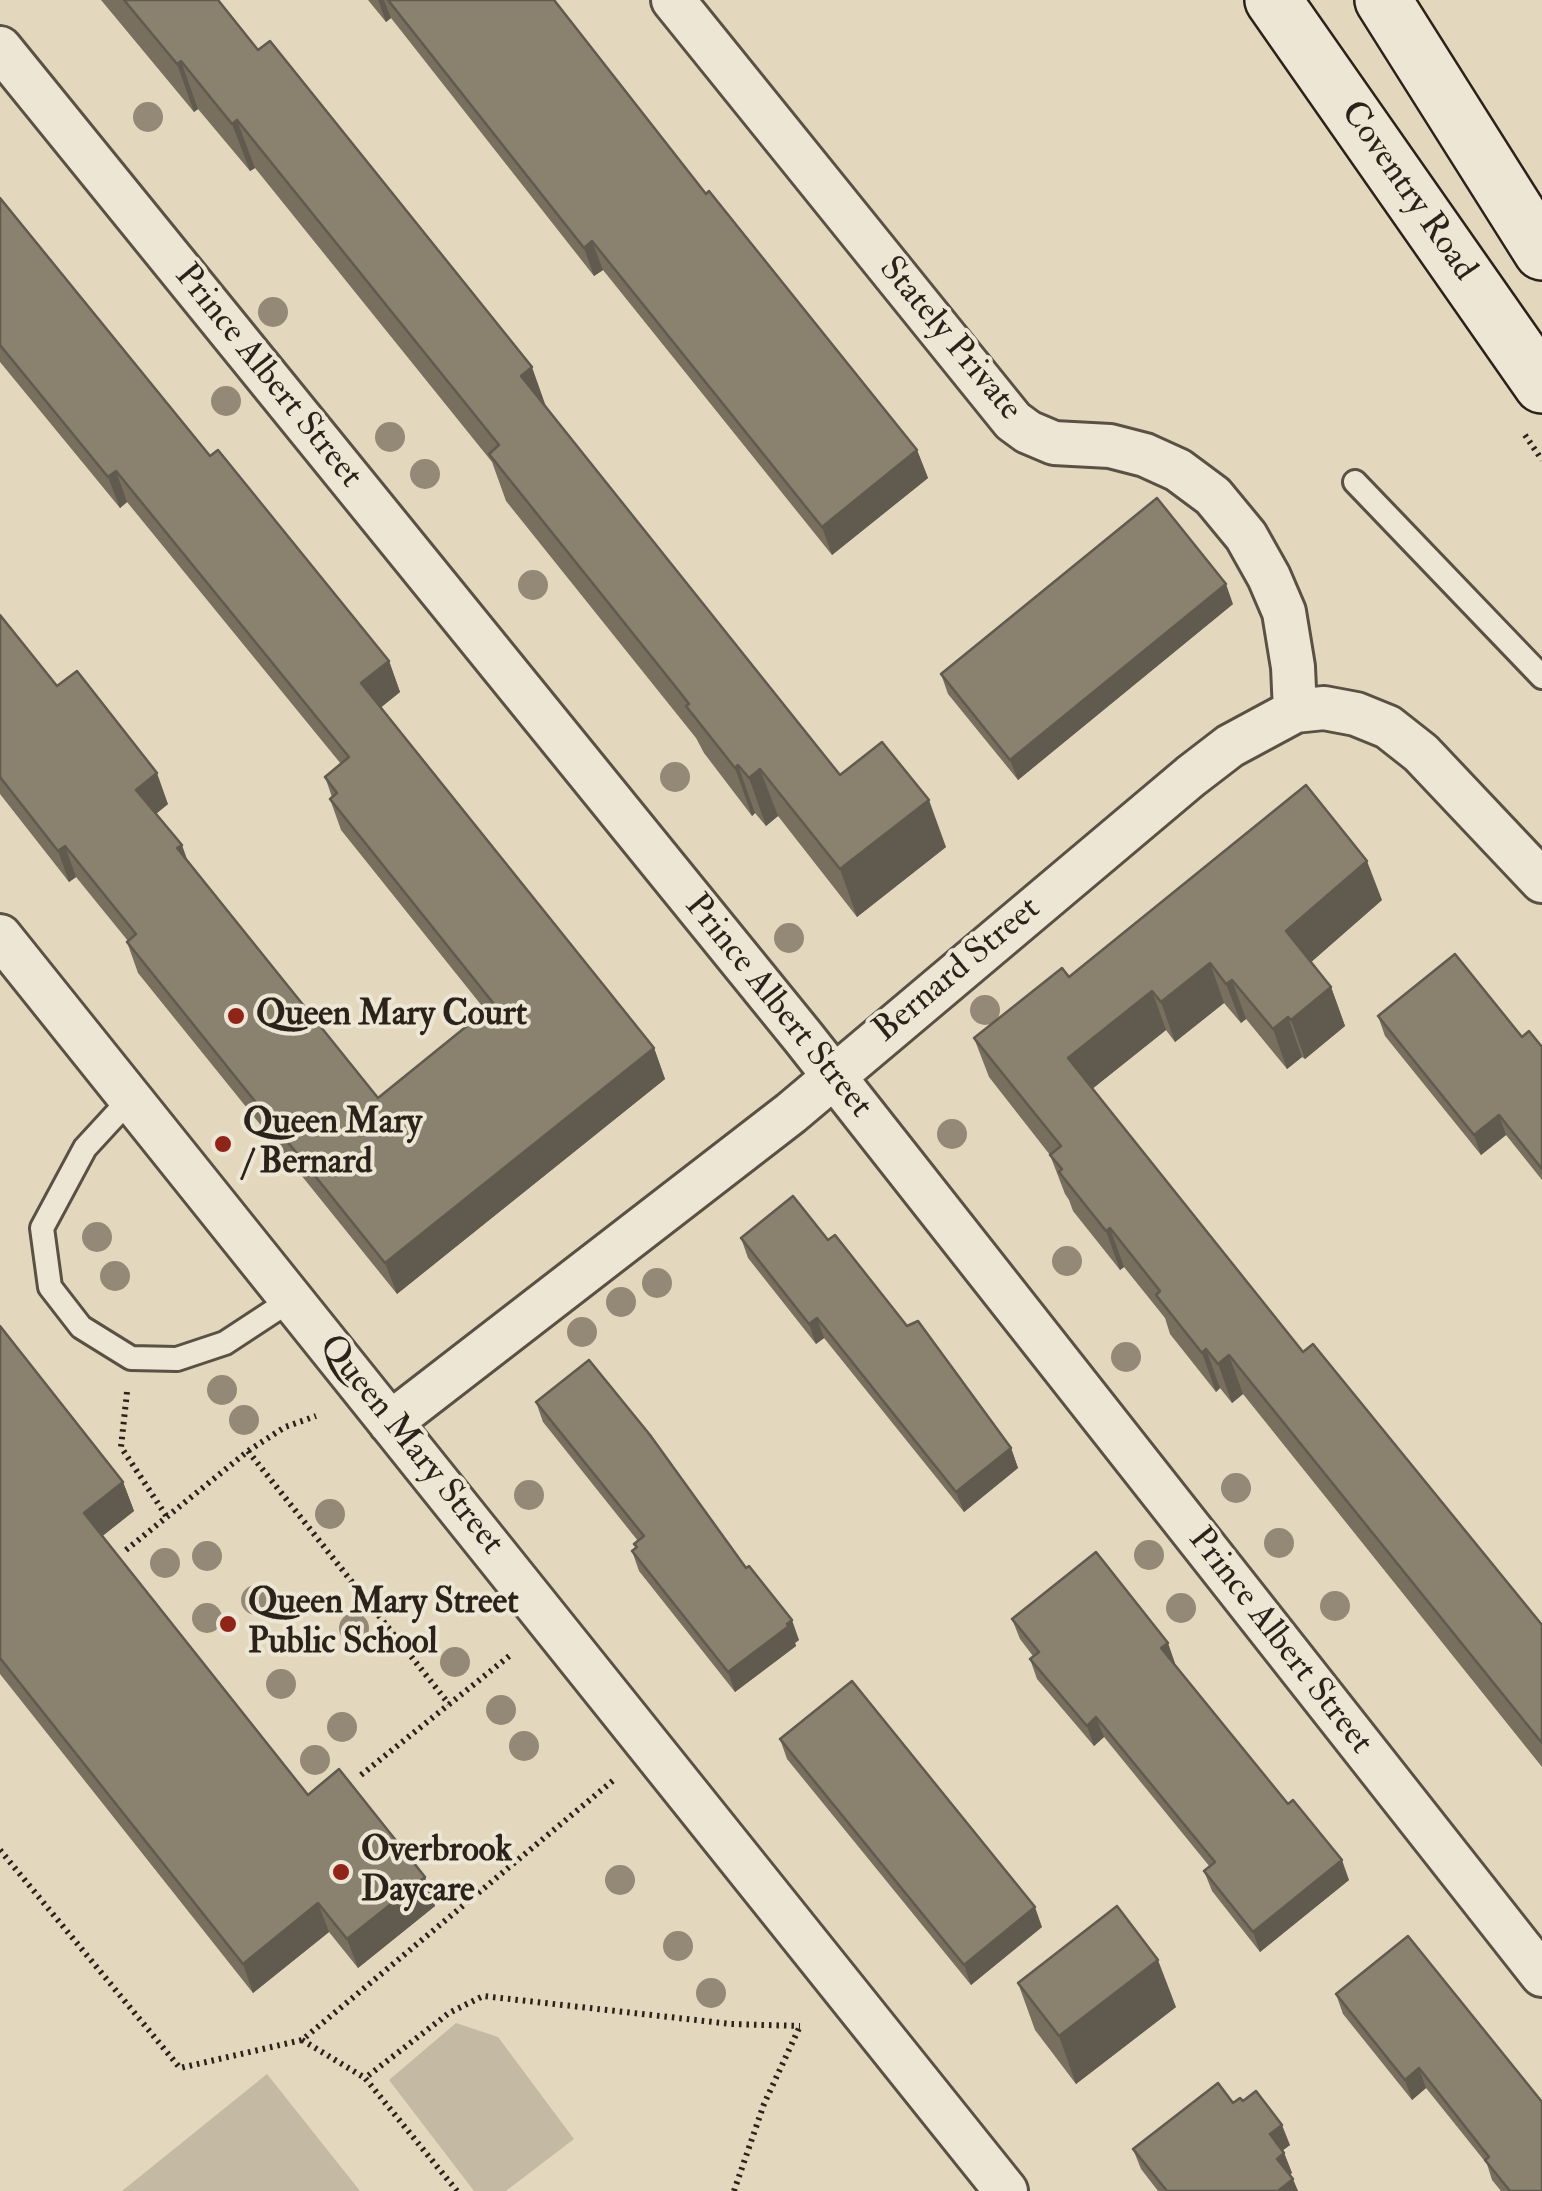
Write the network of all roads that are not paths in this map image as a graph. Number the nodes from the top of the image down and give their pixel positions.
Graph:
1 (673, 0) edge
2 (1273, 0) edge
3 (1383, 0) edge
4 (0, 48) edge
5 (1542, 252) edge
6 (1542, 385) edge
7 (1355, 482) dead end
8 (1542, 677) edge
9 (1294, 711) junction
10 (1542, 881) edge
11 (0, 936) edge
12 (832, 1075) junction
13 (130, 1098) junction
14 (292, 1299) junction
15 (390, 1422) junction
16 (1542, 1974) edge
17 (1006, 2191) edge

1 - 9 street, Stately Private
2 - 6 main road, Coventry Road
3 - 5 main road
4 - 12 street, Prince Albert Street
7 - 8 lane
9 - 10 street
9 - 12 street, Bernard Street
11 - 13 street, Queen Mary Street
12 - 15 street, Bernard Street
12 - 16 street, Prince Albert Street
13 - 14 street, Queen Mary Street
13 - 14 lane
14 - 15 street, Queen Mary Street
15 - 17 street, Queen Mary Street

